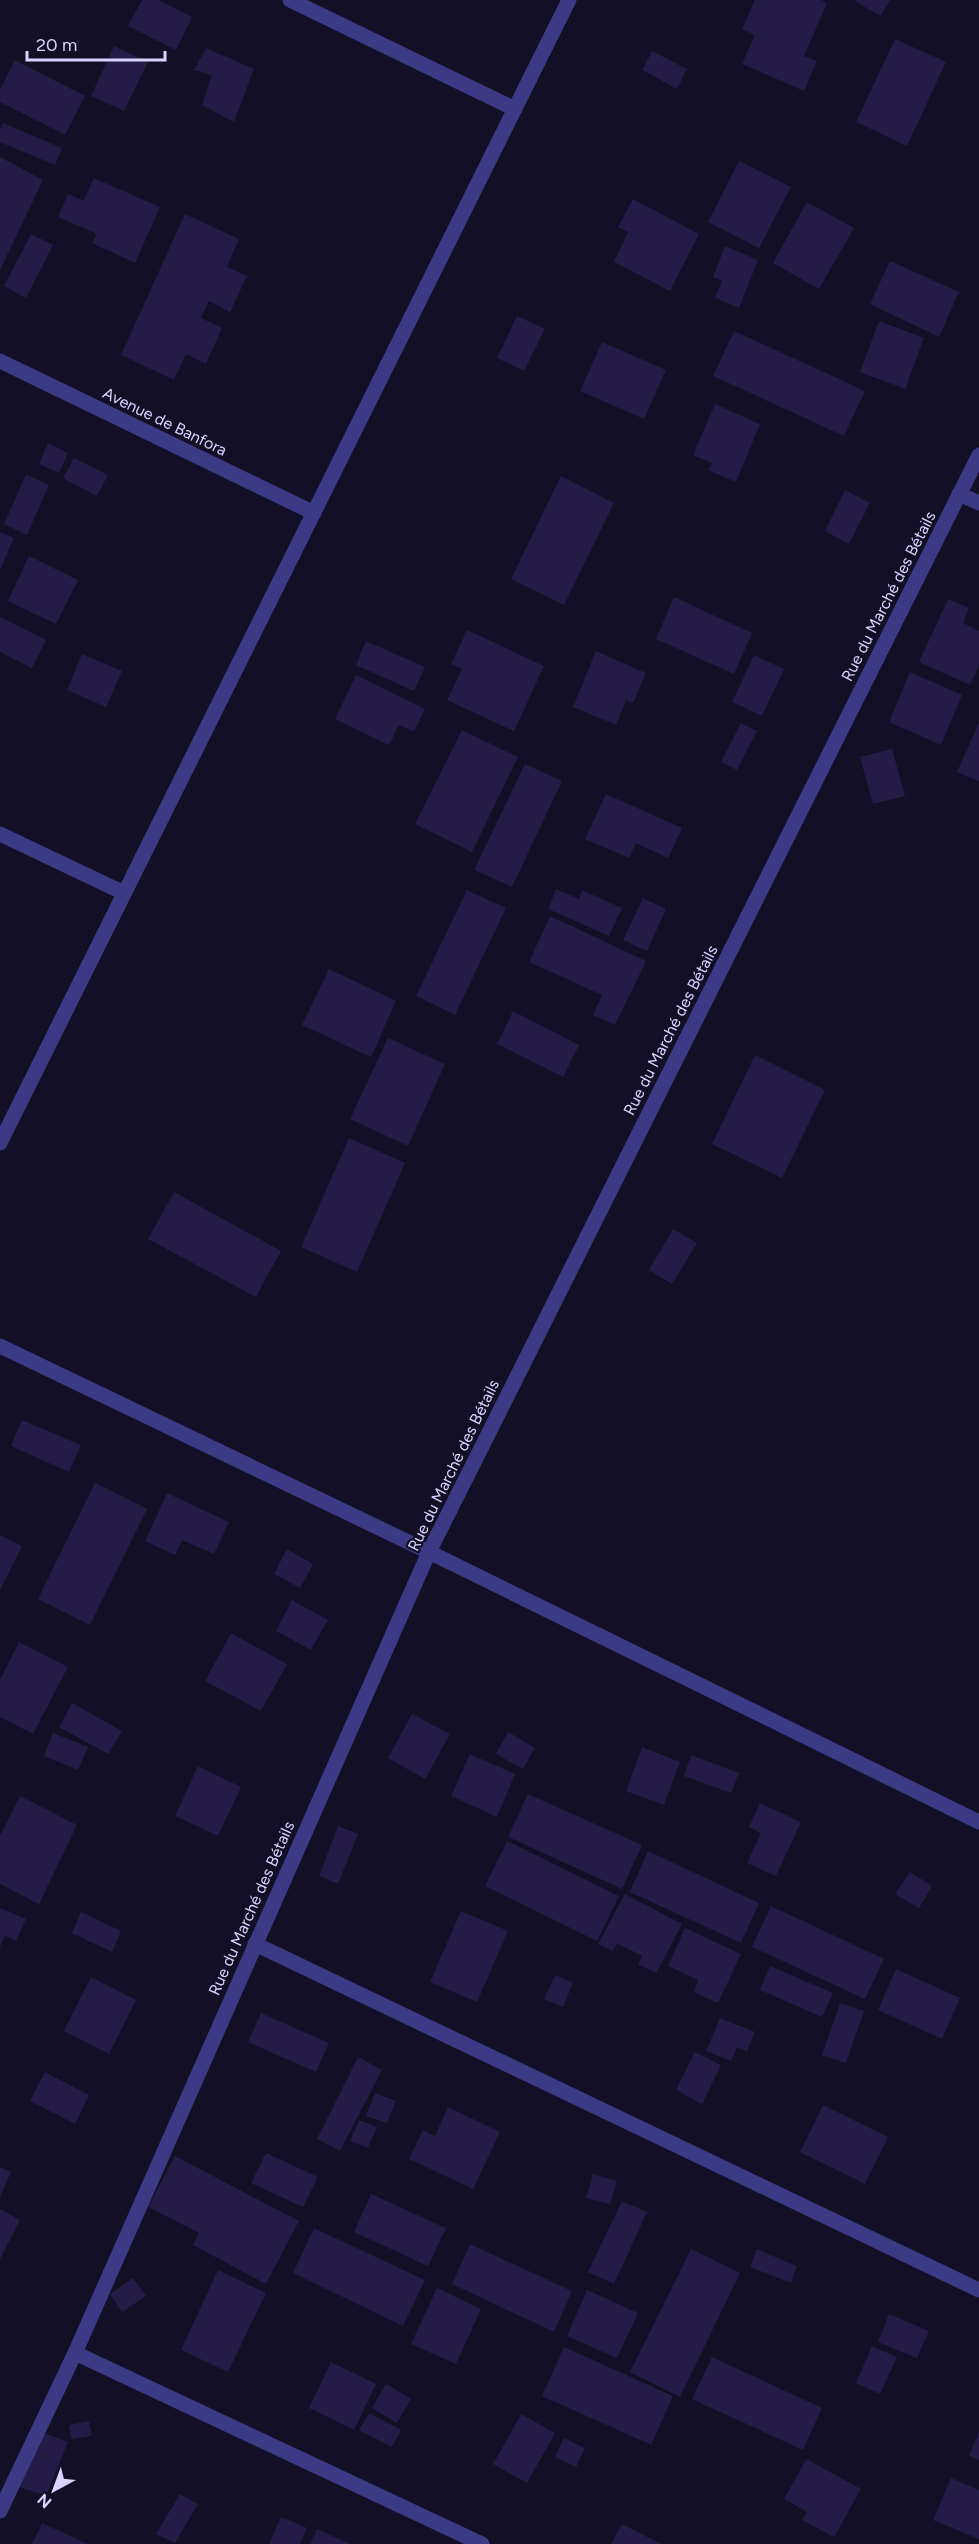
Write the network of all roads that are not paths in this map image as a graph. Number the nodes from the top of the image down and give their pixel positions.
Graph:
1 (290, 0) edge
2 (569, 0) edge
3 (515, 109) junction
4 (0, 361) edge
5 (979, 455) edge
6 (959, 494) junction
7 (979, 504) edge
8 (314, 513) junction
9 (0, 834) edge
10 (124, 893) junction
11 (0, 1143) edge
12 (0, 1346) edge
13 (429, 1552) junction
14 (979, 1822) edge
15 (255, 1944) junction
16 (979, 2290) edge
17 (75, 2353) junction
18 (0, 2511) edge
19 (482, 2544) edge

1 - 3 street
2 - 3 street
3 - 8 street
4 - 8 street, Avenue de Banfora
5 - 6 street, Rue du Marché des Bétails
6 - 7 street
6 - 13 street, Rue du Marché des Bétails
8 - 10 street
9 - 10 street
10 - 11 street
12 - 13 street
13 - 14 street
13 - 15 street, Rue du Marché des Bétails
15 - 16 street
15 - 17 street, Rue du Marché des Bétails
17 - 18 street, Rue du Marché des Bétails
17 - 19 street

